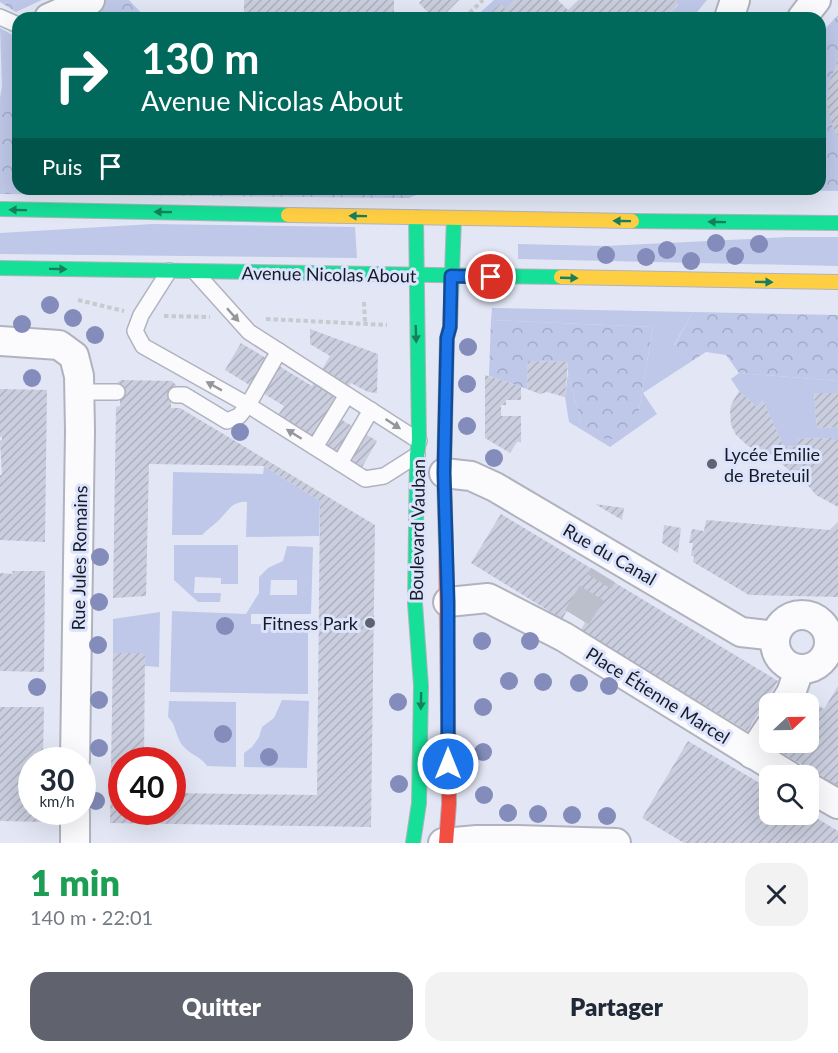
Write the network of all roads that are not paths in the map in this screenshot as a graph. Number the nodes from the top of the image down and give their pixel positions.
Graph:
1 (90, 0) edge
2 (816, 0) edge
3 (63, 12) edge
4 (807, 12) edge
5 (0, 209) edge
6 (416, 217) junction
7 (453, 218) junction
8 (838, 224) edge
9 (0, 268) edge
10 (169, 271) junction
11 (194, 271) junction
12 (416, 276) junction
13 (451, 276) junction
14 (838, 282) edge
15 (0, 341) edge
16 (279, 351) junction
17 (79, 392) junction
18 (117, 392) dead end
19 (176, 395) dead end
20 (347, 395) junction
21 (248, 405) junction
22 (371, 410) junction
23 (315, 447) junction
24 (418, 448) junction
25 (340, 463) junction
26 (444, 473) junction
27 (448, 602) junction
28 (831, 623) edge
29 (775, 636) junction
30 (791, 689) edge
31 (759, 744) edge
32 (75, 747) edge
33 (752, 754) junction
34 (770, 765) edge
35 (819, 793) edge
36 (838, 804) edge
37 (75, 825) edge
38 (75, 843) edge
39 (413, 843) edge
40 (445, 843) edge
41 (616, 843) edge

1 - 3 street
2 - 4 street
6 -> 5 main road
6 - 7 main road
6 - 12 main road, Boulevard Vauban
8 -> 7 main road
7 - 13 main road, Boulevard Vauban
9 -> 10 main road, Avenue Nicolas About
10 - 11 main road, Avenue Nicolas About
21 -> 10 lane
11 - 12 main road, Avenue Nicolas About
11 -> 16 lane
12 - 13 main road, Avenue Nicolas About
12 -> 24 main road, Boulevard Vauban
13 -> 14 main road, Avenue Nicolas About
13 - 26 main road, Boulevard Vauban
15 - 17 street, Rue Jules Romains
16 - 20 lane
16 - 21 lane
17 - 18 lane
17 - 32 street, Rue Jules Romains
19 - 21 lane
20 - 22 lane
20 - 23 lane
23 -> 21 lane
22 -> 24 lane
22 - 25 lane
23 - 25 lane
24 - 25 lane
24 -> 39 main road, Boulevard Vauban
26 - 27 main road, Boulevard Vauban
26 - 29 street, Rue du Canal
27 - 33 street, Place Étienne Marcel
27 - 40 main road, Boulevard Vauban
28 - 29 street
28 - 30 street
29 - 30 street
31 - 33 street
33 - 34 street, Place Étienne Marcel
35 - 36 street
37 - 38 street
40 - 41 street

